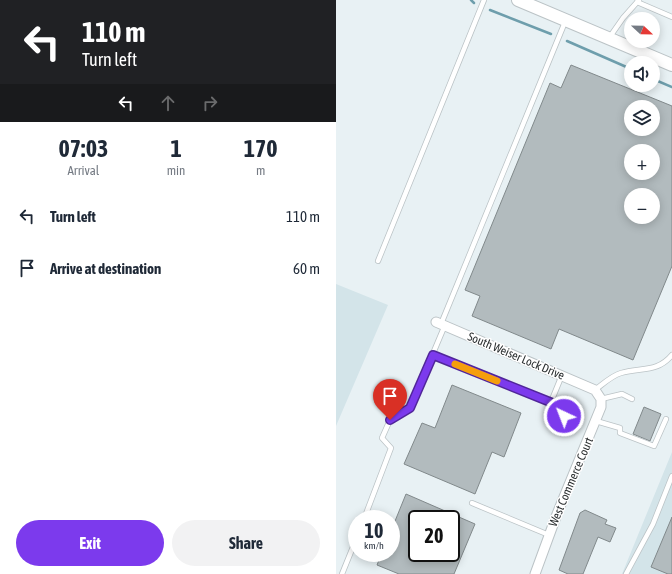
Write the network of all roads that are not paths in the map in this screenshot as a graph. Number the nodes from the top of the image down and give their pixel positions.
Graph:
1 (484, 0) edge
2 (518, 0) edge
3 (638, 1) edge
4 (672, 17) edge
5 (566, 20) junction
6 (608, 38) junction
7 (672, 65) edge
8 (378, 261) dead end
9 (441, 324) junction
10 (433, 355) junction
11 (672, 355) edge
12 (562, 375) junction
13 (595, 390) junction
14 (601, 399) junction
15 (632, 399) dead end
16 (551, 402) junction
17 (564, 416) dead end
18 (666, 419) dead end
19 (596, 421) junction
20 (672, 476) edge
21 (472, 503) dead end
22 (367, 510) edge
23 (549, 535) junction
24 (348, 559) edge
25 (342, 574) edge
26 (535, 574) edge
27 (626, 574) edge

1 - 8 lane
2 - 5 street
3 - 4 lane
3 - 6 lane
5 - 6 street
5 - 9 lane
6 - 7 street
9 - 10 lane
9 - 12 street, South Weiser Lock Drive
10 - 16 lane
10 - 22 lane
11 - 13 lane
12 - 13 street, South Weiser Lock Drive
12 - 16 lane
13 - 14 street
14 - 15 lane
14 - 19 street, West Commerce Court
16 - 17 lane
18 - 19 lane
19 - 23 street, West Commerce Court
20 - 27 lane
21 - 23 lane
23 - 26 street, West Commerce Court
24 - 25 lane

